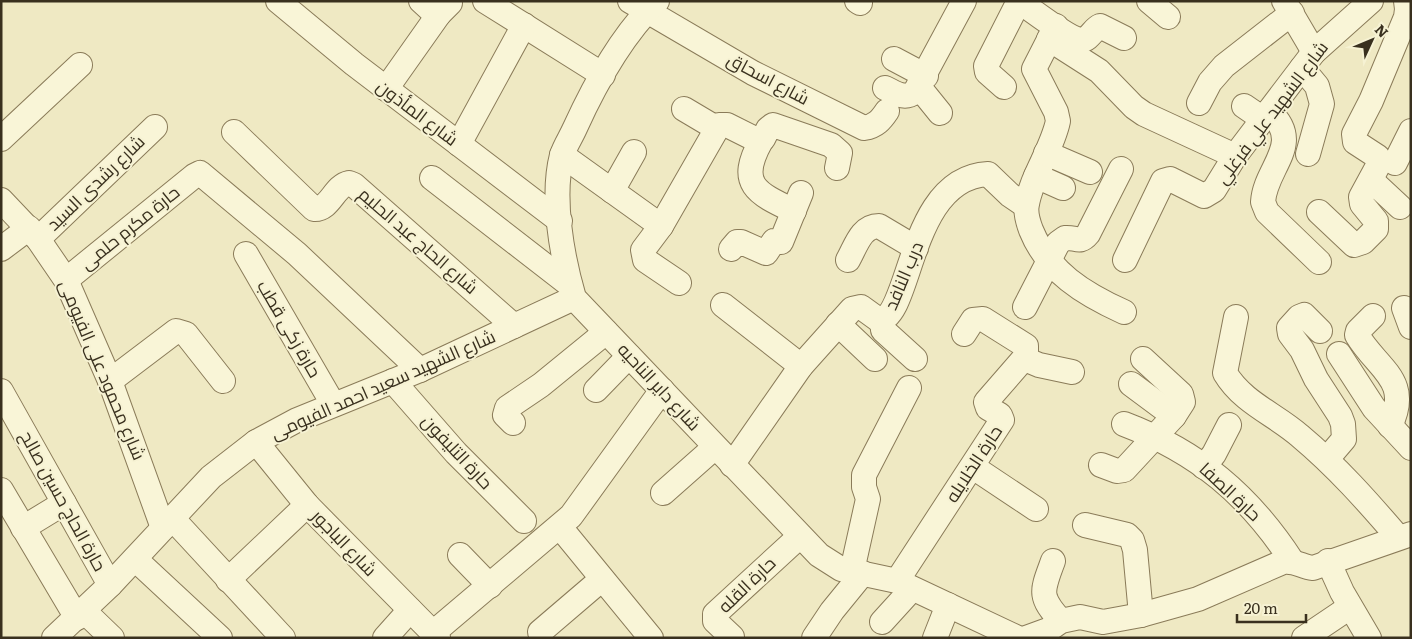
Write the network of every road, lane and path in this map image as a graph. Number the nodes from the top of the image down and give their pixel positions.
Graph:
1 (278, 1) edge
2 (485, 1) edge
3 (964, 1) edge
4 (1149, 1) edge
5 (1370, 1) edge
6 (1406, 1) edge
7 (1014, 3) edge
8 (437, 5) edge
9 (645, 5) edge
10 (1288, 7) edge
11 (1168, 17) dead end
12 (524, 25) junction
13 (1052, 32) junction
14 (1124, 38) dead end
15 (894, 59) dead end
16 (1308, 60) junction
17 (80, 64) dead end
18 (604, 74) junction
19 (922, 81) junction
20 (1004, 87) dead end
21 (885, 88) dead end
22 (386, 89) junction
23 (1199, 103) dead end
24 (1244, 106) dead end
25 (684, 109) dead end
26 (888, 111) dead end
27 (940, 113) dead end
28 (1266, 115) junction
29 (155, 127) dead end
30 (716, 128) junction
31 (1411, 131) edge
32 (234, 132) dead end
33 (1, 139) edge
34 (761, 141) junction
35 (459, 144) junction
36 (634, 152) dead end
37 (1046, 153) junction
38 (1308, 154) dead end
39 (562, 155) junction
40 (1236, 156) junction
41 (1395, 163) dead end
42 (837, 168) dead end
43 (1121, 169) dead end
44 (1090, 172) dead end
45 (1036, 176) junction
46 (432, 178) dead end
47 (1371, 180) junction
48 (1063, 188) dead end
49 (612, 191) junction
50 (1, 200) edge
51 (1026, 206) junction
52 (1400, 207) dead end
53 (1319, 212) dead end
54 (560, 221) junction
55 (661, 226) junction
56 (34, 234) junction
57 (916, 248) junction
58 (1, 249) edge
59 (731, 249) dead end
60 (246, 254) dead end
61 (848, 260) dead end
62 (1049, 260) junction
63 (1125, 260) dead end
64 (1319, 262) dead end
65 (66, 280) junction
66 (679, 284) dead end
67 (572, 291) junction
68 (723, 305) dead end
69 (1025, 307) dead end
70 (1124, 312) dead end
71 (1373, 316) dead end
72 (1236, 317) dead end
73 (882, 320) junction
74 (838, 324) junction
75 (514, 326) junction
76 (1320, 331) dead end
77 (606, 332) junction
78 (964, 334) dead end
79 (1339, 354) dead end
80 (629, 356) junction
81 (1026, 356) junction
82 (875, 359) dead end
83 (915, 359) dead end
84 (1143, 359) dead end
85 (801, 366) junction
86 (420, 370) junction
87 (1072, 372) dead end
88 (110, 381) junction
89 (393, 381) junction
90 (223, 382) dead end
91 (1131, 384) dead end
92 (909, 388) dead end
93 (596, 390) dead end
94 (662, 390) junction
95 (1, 391) edge
96 (333, 404) junction
97 (1174, 416) junction
98 (513, 423) dead end
99 (1124, 424) dead end
100 (1229, 424) dead end
101 (1390, 426) junction
102 (1156, 436) junction
103 (256, 442) junction
104 (715, 447) junction
105 (1411, 448) edge
106 (1327, 459) junction
107 (732, 465) junction
108 (1101, 465) dead end
109 (973, 467) junction
110 (1204, 467) junction
111 (1, 490) edge
112 (663, 493) dead end
113 (64, 503) junction
114 (307, 505) junction
115 (1036, 509) dead end
116 (524, 521) dead end
117 (167, 523) junction
118 (1086, 525) dead end
119 (560, 527) junction
120 (23, 528) junction
121 (1404, 535) edge
122 (800, 536) junction
123 (460, 555) dead end
124 (135, 559) junction
125 (1053, 561) dead end
126 (1292, 561) junction
127 (1328, 561) junction
128 (858, 572) junction
129 (602, 579) junction
130 (228, 580) junction
131 (110, 585) junction
132 (905, 585) junction
133 (490, 586) junction
134 (948, 605) junction
135 (1350, 607) junction
136 (410, 610) junction
137 (81, 614) junction
138 (1141, 615) junction
139 (1061, 621) junction
140 (882, 622) dead end
141 (540, 632) dead end
142 (436, 636) edge
143 (732, 637) edge
144 (54, 638) edge
145 (112, 638) edge
146 (220, 638) edge
147 (284, 638) edge
148 (385, 638) edge
149 (651, 638) edge
150 (814, 638) edge
151 (935, 638) edge
152 (1018, 638) edge
153 (1026, 638) edge
154 (1304, 638) edge
155 (1369, 638) edge

1 - 22 street, شارع المأذون
2 - 12 street
3 - 19 street
4 - 11 street
5 - 16 street, شارع الشهيد علي فرغلي
6 - 47 street
7 - 13 street
7 - 20 street
8 - 22 street
9 - 18 street
9 - 26 street, شارع اسحاق
10 - 16 street
10 - 23 street
12 - 18 street
12 - 35 street
13 - 14 street
13 - 37 street
13 - 40 street
15 - 19 street
16 - 28 street, شارع الشهيد علي فرغلي
16 - 38 street
17 - 33 street
18 - 39 street
19 - 21 street
19 - 27 street
22 - 35 street, شارع المأذون
24 - 28 street
25 - 30 street
28 - 40 street, شارع الشهيد علي فرغلي
28 - 64 street
29 - 56 street, شارع رشدى السيد
30 - 34 street
30 - 55 street
31 - 41 street
32 - 75 street, شارع الحاج عبد الحليم
34 - 42 street
34 - 59 street
35 - 54 street, شارع المأذون
36 - 49 street
37 - 44 street
37 - 45 street
39 - 49 street
39 - 54 street
40 - 63 street, شارع الشهيد علي فرغلي
43 - 62 street
45 - 48 street
45 - 51 street
46 - 67 street, شارع داير الناحيه
47 - 52 street
47 - 53 street
49 - 55 street
50 - 56 street, شارع محمود على الفيومى
51 - 57 street, درب النافد
51 - 62 street
54 - 67 street
55 - 66 street
56 - 58 street, شارع رشدى السيد
56 - 65 street, شارع محمود على الفيومى
57 - 61 street
57 - 73 street, درب النافد
60 - 96 street, حارة زكى قطب
62 - 69 street
62 - 70 street
65 - 86 street, حارة مكرم حلمى
65 - 88 street, شارع محمود على الفيومى
67 - 75 street, شارع الشهيد سعيد احمد الفيومى
67 - 77 street, شارع داير الناحيه
68 - 85 street
71 - 101 street
72 - 106 street
73 - 74 street, درب النافد
73 - 83 street
74 - 82 street
74 - 85 street, درب النافد
75 - 86 street, شارع الشهيد سعيد احمد الفيومى
76 - 106 street
77 - 80 street, شارع داير الناحيه
77 - 98 street
78 - 81 street
79 - 101 street
80 - 93 street
80 - 94 street, شارع داير الناحيه
81 - 87 street
81 - 109 street, حارة الخلايله
84 - 97 street
85 - 107 street, درب النافد
86 - 89 street, شارع الشهيد سعيد احمد الفيومى
88 - 90 street
88 - 117 street, شارع محمود على الفيومى
89 - 96 street, شارع الشهيد سعيد احمد الفيومى
89 - 116 street, حارة التليفون
91 - 97 street
92 - 128 street
94 - 104 street, شارع داير الناحيه
94 - 119 street
95 - 113 street, حارة الحاج حسين صالح
96 - 103 street, شارع الشهيد سعيد احمد الفيومى
97 - 102 street
99 - 102 street, حارة الصفا
100 - 110 street
101 - 105 street
102 - 108 street
102 - 110 street, حارة الصفا
103 - 114 street, شارع الباجور
103 - 117 street, شارع الشهيد سعيد احمد الفيومى
104 - 107 street, شارع داير الناحيه
104 - 112 street
106 - 121 street
107 - 122 street, شارع داير الناحيه
109 - 115 street
109 - 132 street, حارة الخلايله
110 - 126 street, حارة الصفا
111 - 120 street
113 - 120 street
113 - 131 street, حارة الحاج حسين صالح
114 - 130 street
114 - 136 street, شارع الباجور
117 - 124 street, شارع الشهيد سعيد احمد الفيومى
117 - 130 street
118 - 138 street
119 - 129 street
119 - 133 street
120 - 137 street
121 - 127 street
122 - 128 street, شارع داير الناحيه
122 - 143 street, حارة القله
123 - 133 street
124 - 131 street, شارع الشهيد سعيد احمد الفيومى
124 - 146 street
125 - 139 street
126 - 127 street
126 - 138 street
127 - 135 street
128 - 132 street, شارع داير الناحيه
128 - 150 street
129 - 141 street
129 - 149 street
130 - 147 street
131 - 137 street, شارع الشهيد سعيد احمد الفيومى
132 - 134 street, شارع داير الناحيه
132 - 140 street, حارة الخلايله
133 - 142 street
134 - 151 street
134 - 152 street, شارع داير الناحيه
135 - 154 street
135 - 155 street
136 - 142 street, شارع الباجور
136 - 148 street
137 - 144 street, شارع الشهيد سعيد احمد الفيومى
137 - 145 street
138 - 139 street
139 - 153 street

